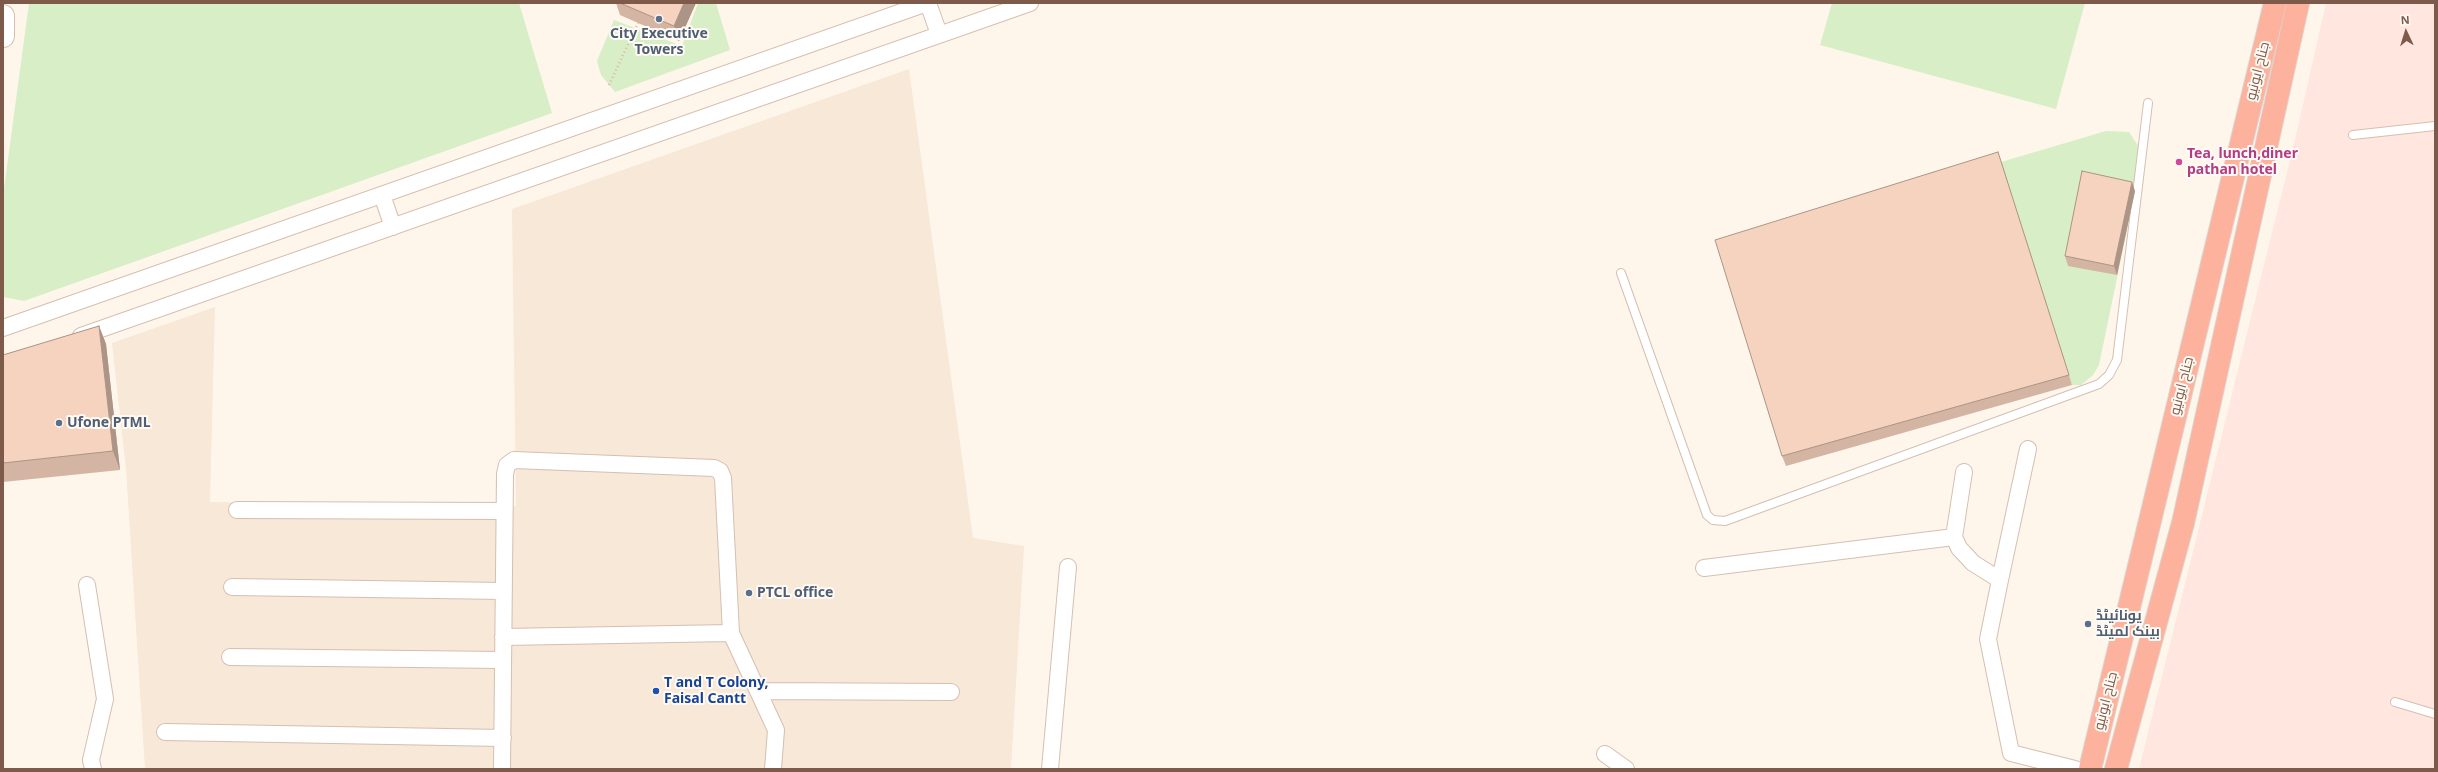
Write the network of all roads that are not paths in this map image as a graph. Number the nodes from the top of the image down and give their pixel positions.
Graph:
1 (928, 3) edge
2 (1030, 3) edge
3 (2275, 3) edge
4 (2298, 3) edge
5 (3, 16) edge
6 (939, 34) junction
7 (3, 36) edge
8 (2148, 103) dead end
9 (2435, 126) edge
10 (2353, 135) dead end
11 (382, 194) junction
12 (393, 227) junction
13 (1621, 273) dead end
14 (3, 328) edge
15 (63, 342) edge
16 (2028, 449) dead end
17 (1964, 472) dead end
18 (237, 510) dead end
19 (504, 511) junction
20 (1954, 537) junction
21 (1068, 567) dead end
22 (1704, 568) dead end
23 (2000, 580) junction
24 (88, 585) dead end
25 (232, 587) dead end
26 (504, 591) junction
27 (731, 633) junction
28 (503, 637) junction
29 (230, 658) dead end
30 (503, 660) junction
31 (760, 691) junction
32 (951, 692) dead end
33 (2395, 702) dead end
34 (2435, 714) edge
35 (165, 732) dead end
36 (502, 738) junction
37 (1605, 754) dead end
38 (2086, 765) edge
39 (2117, 766) edge
40 (93, 769) edge
41 (502, 769) edge
42 (773, 769) edge
43 (1050, 769) edge
44 (1626, 769) edge

1 - 6 street
1 - 11 street
2 - 6 street
3 - 38 highway, جناح ایونیو
4 - 39 highway, جناح ایونیو
5 - 7 main road
6 - 12 street
8 - 13 lane
9 - 10 lane
11 - 12 street
11 - 14 street
12 - 15 street
16 - 23 street
17 - 20 street
18 - 19 street
19 - 26 street
19 - 27 street
20 - 22 street
20 - 23 street
21 - 43 street
23 - 38 street
24 - 40 street
25 - 26 street
26 - 28 street
27 - 28 street
27 - 31 street
28 - 30 street
29 - 30 street
30 - 36 street
31 - 32 street
31 - 42 street
33 - 34 lane
35 - 36 street
36 - 41 street
37 - 44 street
38 - 39 highway

